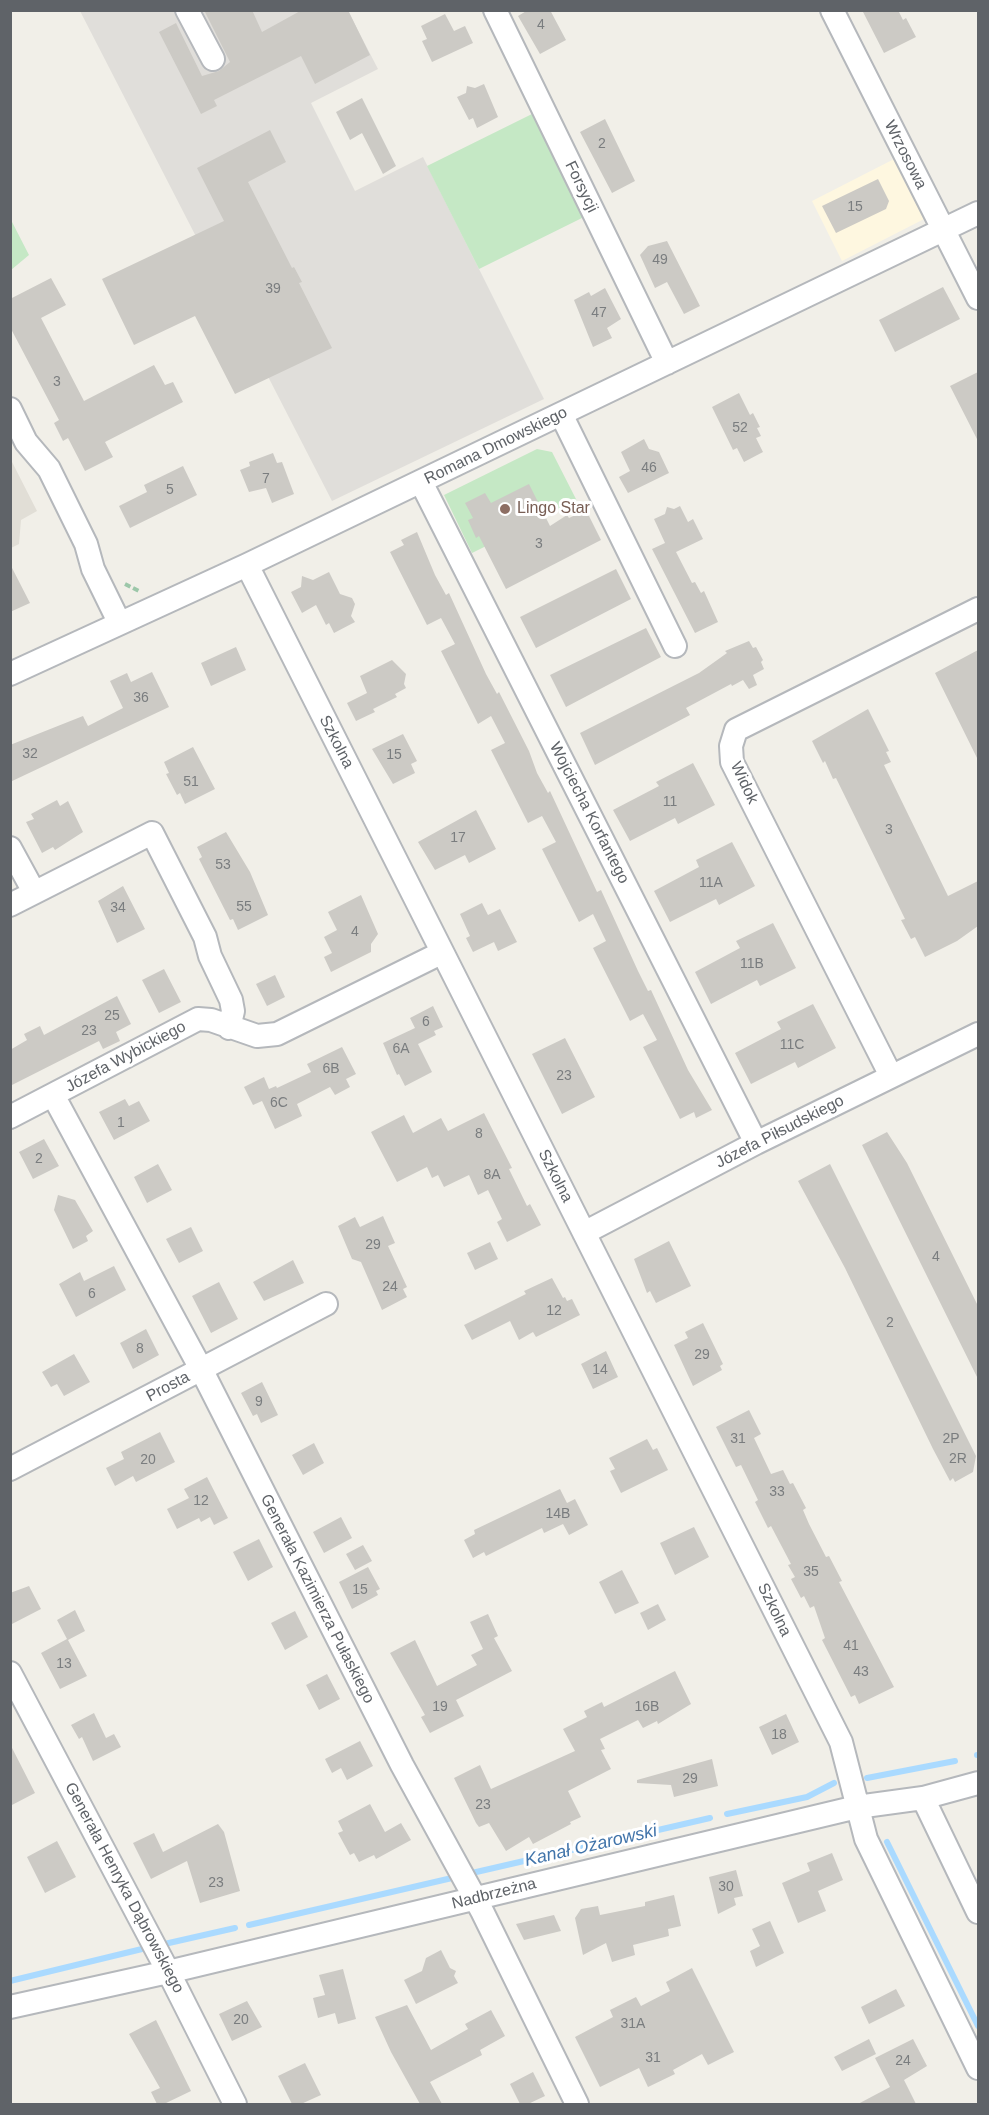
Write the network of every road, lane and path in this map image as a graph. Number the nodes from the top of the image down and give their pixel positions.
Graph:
1 (187, 10) edge
2 (495, 10) edge
3 (832, 10) edge
4 (213, 59) dead end
5 (978, 213) edge
6 (942, 230) junction
7 (978, 298) edge
8 (667, 363) junction
9 (10, 409) edge
10 (561, 414) junction
11 (18, 446) edge
12 (421, 482) junction
13 (247, 565) junction
14 (978, 609) edge
15 (119, 622) junction
16 (675, 646) dead end
17 (10, 674) edge
18 (10, 848) edge
19 (34, 892) junction
20 (10, 905) edge
21 (441, 953) junction
22 (229, 1028) junction
23 (978, 1034) edge
24 (891, 1076) junction
25 (53, 1095) junction
26 (10, 1117) edge
27 (756, 1143) junction
28 (584, 1233) junction
29 (326, 1304) dead end
30 (201, 1369) junction
31 (10, 1469) edge
32 (10, 1672) edge
33 (978, 1783) edge
34 (923, 1798) junction
35 (857, 1806) junction
36 (475, 1899) junction
37 (978, 1912) edge
38 (168, 1972) junction
39 (10, 2007) edge
40 (978, 2068) edge
41 (235, 2104) edge
42 (578, 2104) edge

1 - 4 street
2 - 8 street, Forsycji
3 - 6 street, Wrzosowa
5 - 6 street, Romana Dmowskiego
6 - 7 street, Wrzosowa
6 - 8 street, Romana Dmowskiego
8 - 10 street, Romana Dmowskiego
9 - 11 street
10 - 12 street, Romana Dmowskiego
10 - 16 street
11 - 15 street
12 - 13 street, Romana Dmowskiego
12 - 27 street, Wojciecha Korfantego
13 - 15 street, Romana Dmowskiego
13 - 21 street, Szkolna
14 - 24 street, Widok
15 - 17 street, Romana Dmowskiego
18 - 19 street
19 - 20 street
19 - 22 street
21 - 22 street, Józefa Wybickiego
21 - 28 street, Szkolna
22 - 25 street, Józefa Wybickiego
23 - 24 street, Józefa Piłsudskiego
24 - 27 street, Józefa Piłsudskiego
25 - 26 street, Józefa Wybickiego
25 - 30 street, Generała Kazimierza Pułaskiego
27 - 28 street, Józefa Piłsudskiego
28 - 35 street, Szkolna
29 - 30 street, Prosta
30 - 31 street, Prosta
30 - 36 street, Generała Kazimierza Pułaskiego
32 - 38 street, Generała Henryka Dąbrowskiego
33 - 34 street, Nadbrzeżna
34 - 35 street, Nadbrzeżna
34 - 37 street
35 - 36 street, Nadbrzeżna
35 - 40 street, Szkolna
36 - 38 street, Nadbrzeżna
36 - 42 street, Generała Kazimierza Pułaskiego
38 - 39 street, Nadbrzeżna
38 - 41 street, Generała Henryka Dąbrowskiego

